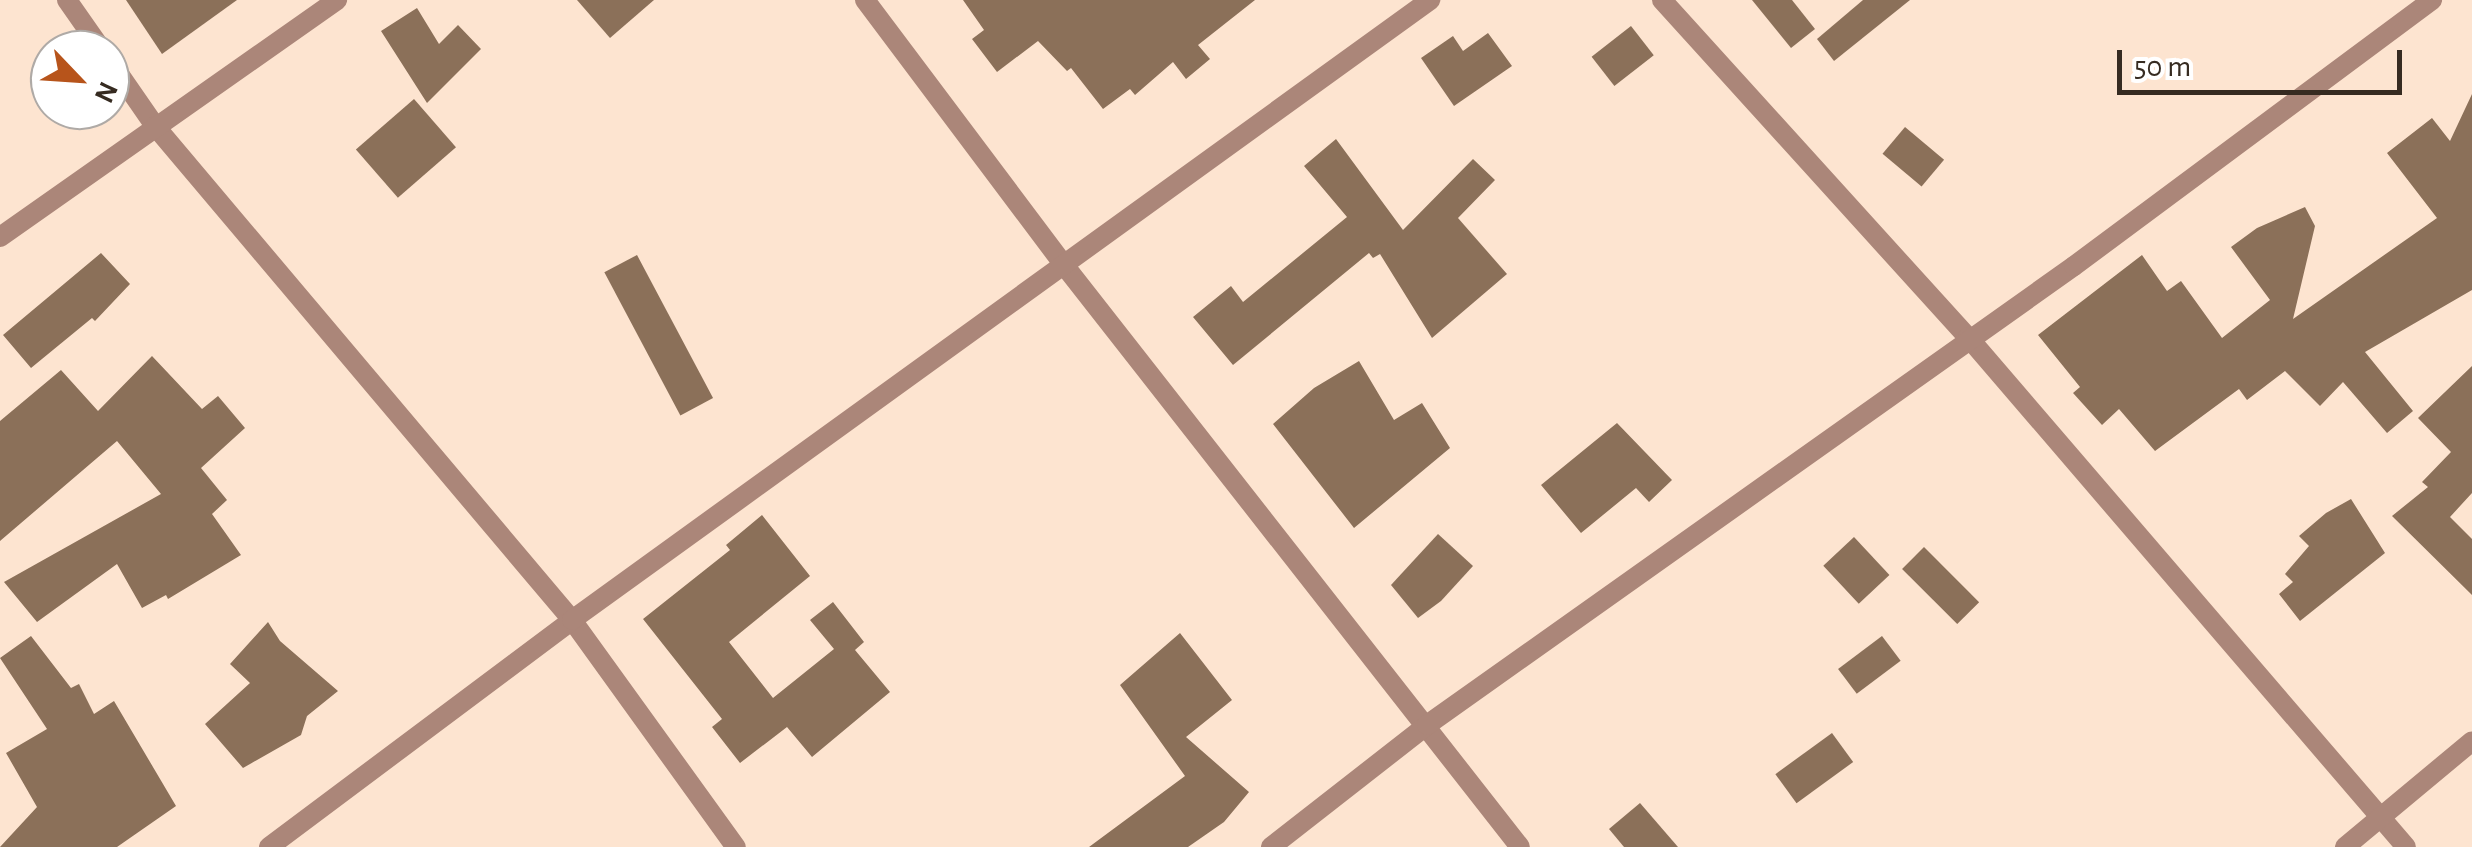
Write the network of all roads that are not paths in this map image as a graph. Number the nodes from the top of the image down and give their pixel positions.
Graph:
1 (67, 0) edge
2 (337, 0) edge
3 (865, 0) edge
4 (1430, 0) edge
5 (1662, 0) edge
6 (2432, 0) edge
7 (88, 30) edge
8 (130, 89) edge
9 (156, 126) junction
10 (0, 237) edge
11 (1064, 265) junction
12 (1968, 337) junction
13 (572, 620) junction
14 (1427, 725) junction
15 (2472, 741) edge
16 (2380, 818) junction
17 (269, 847) edge
18 (736, 847) edge
19 (1271, 847) edge
20 (1520, 847) edge
21 (2345, 847) edge
22 (2406, 847) edge

1 - 7 street
2 - 9 street
3 - 11 street
4 - 11 street
5 - 12 street
6 - 12 street
8 - 9 street
9 - 10 street
9 - 13 street
11 - 13 street
11 - 14 street
12 - 14 street
12 - 16 street
13 - 17 street
13 - 18 street
14 - 19 street
14 - 20 street
15 - 16 street
16 - 21 street
16 - 22 street

